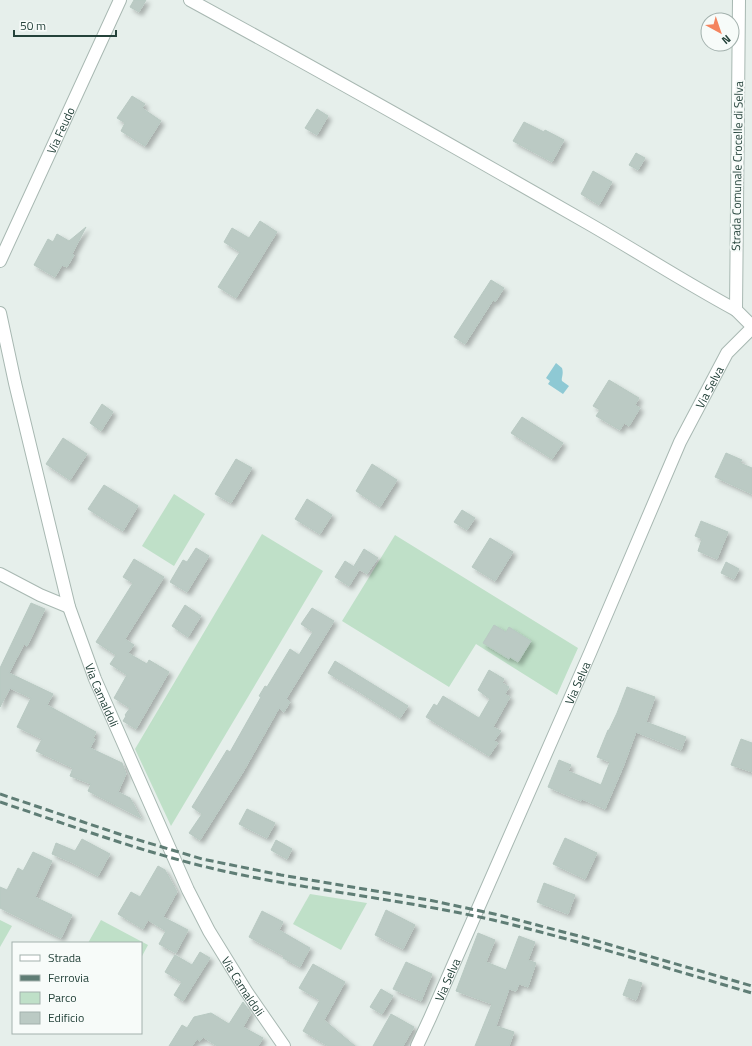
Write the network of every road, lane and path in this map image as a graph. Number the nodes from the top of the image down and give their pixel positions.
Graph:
1 (120, 0) edge
2 (190, 0) edge
3 (739, 0) edge
4 (0, 261) edge
5 (736, 310) junction
6 (0, 313) edge
7 (752, 327) edge
8 (0, 574) edge
9 (69, 607) junction
10 (284, 1046) edge
11 (417, 1046) edge

1 - 4 street, Via Feudo
2 - 5 street
3 - 5 street, Strada Comunale Crocelle di Selva
5 - 7 street
6 - 9 street, Via Camaldoli
7 - 11 street, Via Selva
8 - 9 street
9 - 10 street, Via Camaldoli

